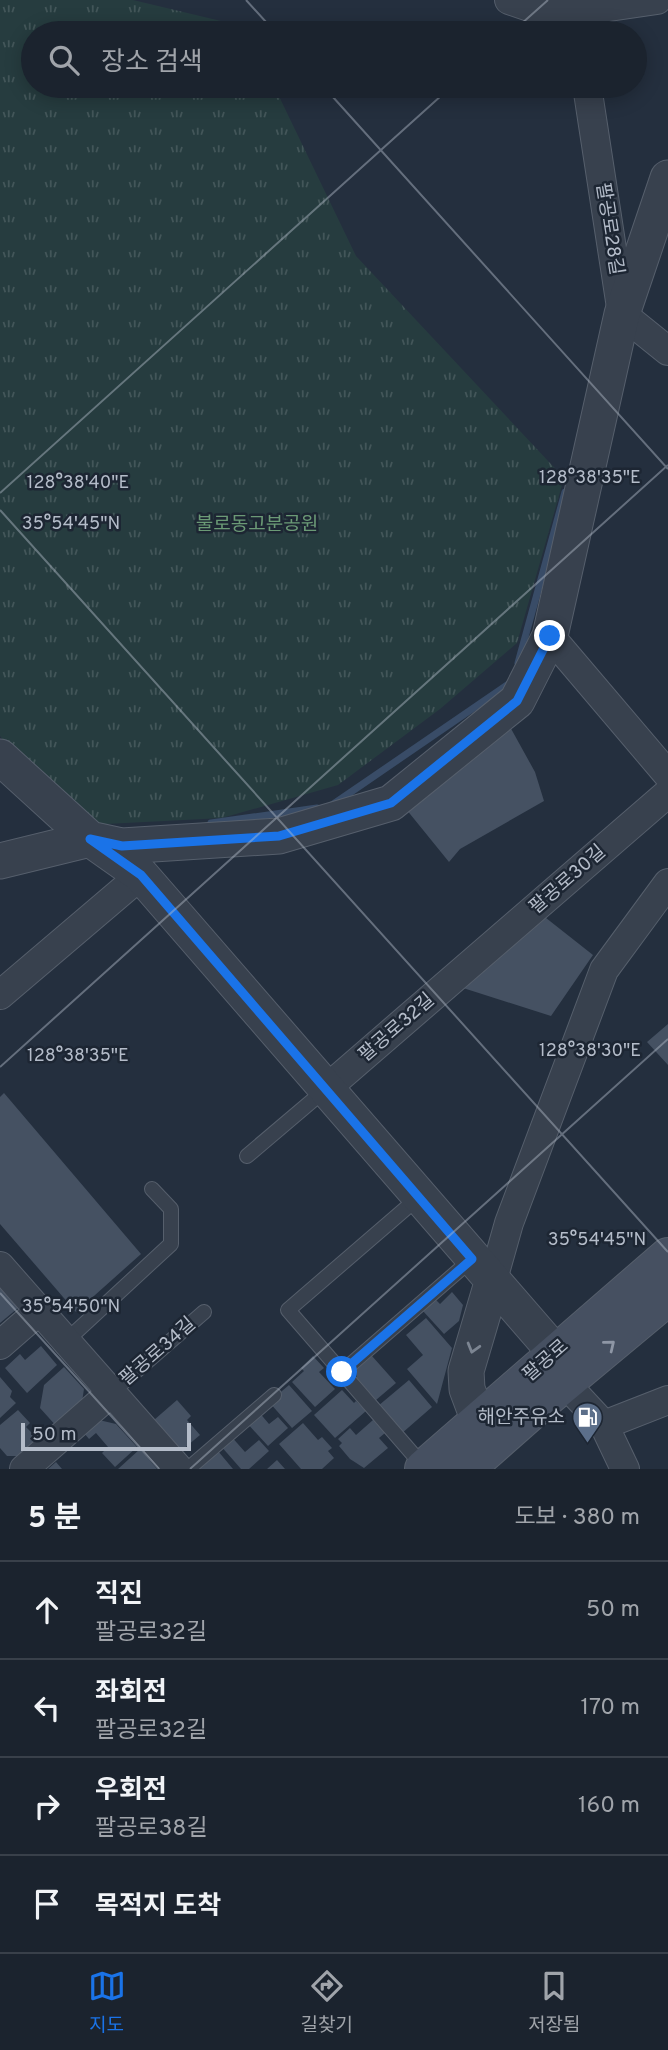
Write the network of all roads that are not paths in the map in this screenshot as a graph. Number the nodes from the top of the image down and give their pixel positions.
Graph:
1 (509, 0) edge
2 (657, 0) edge
3 (576, 15) edge
4 (589, 98) edge
5 (668, 178) edge
6 (622, 314) junction
7 (668, 351) edge
8 (550, 636) junction
9 (0, 757) edge
10 (668, 775) edge
11 (668, 793) edge
12 (90, 839) junction
13 (0, 861) edge
14 (141, 875) junction
15 (668, 883) edge
16 (468, 967) joint
17 (0, 995) edge
18 (326, 1089) junction
19 (247, 1156) dead end
20 (152, 1189) dead end
21 (419, 1197) junction
22 (668, 1256) edge
23 (0, 1266) edge
24 (482, 1271) junction
25 (668, 1296) edge
26 (40, 1311) junction
27 (204, 1312) dead end
28 (66, 1341) junction
29 (0, 1345) edge
30 (564, 1370) junction
31 (342, 1372) junction
32 (112, 1392) junction
33 (274, 1395) dead end
34 (668, 1400) edge
35 (479, 1421) junction
36 (604, 1424) junction
37 (425, 1468) edge
38 (24, 1469) edge
39 (178, 1469) edge
40 (188, 1469) edge
41 (465, 1469) edge
42 (625, 1469) edge

1 - 3 street
2 - 3 street
4 - 6 street, 팔공로28길
5 - 6 street
6 - 7 street
6 - 8 street
8 - 10 street
8 - 12 street
9 - 12 street
11 - 16 street, 팔공로30길
12 - 13 street
12 - 14 street
14 - 17 street
14 - 18 street
15 - 24 street
16 - 18 street, 팔공로32길
18 - 19 lane
18 - 21 street
20 - 28 lane
21 - 24 street
21 - 31 lane, 팔공로
22 - 30 main road, 팔공로
23 - 26 street, 팔공로34길
24 - 30 street
24 - 31 lane
24 -> 35 street
30 -> 25 main road, 팔공로
26 - 28 street, 팔공로34길
26 - 29 street
27 - 32 lane, 팔공로34길
28 - 32 street, 팔공로34길
30 - 35 main road, 팔공로
30 - 36 street
30 - 41 main road, 팔공로
31 - 37 lane, 팔공로
32 - 38 street, 팔공로34길
32 - 39 street, 팔공로34길
33 - 40 lane
34 - 36 street
35 - 37 main road, 팔공로
36 - 42 street

